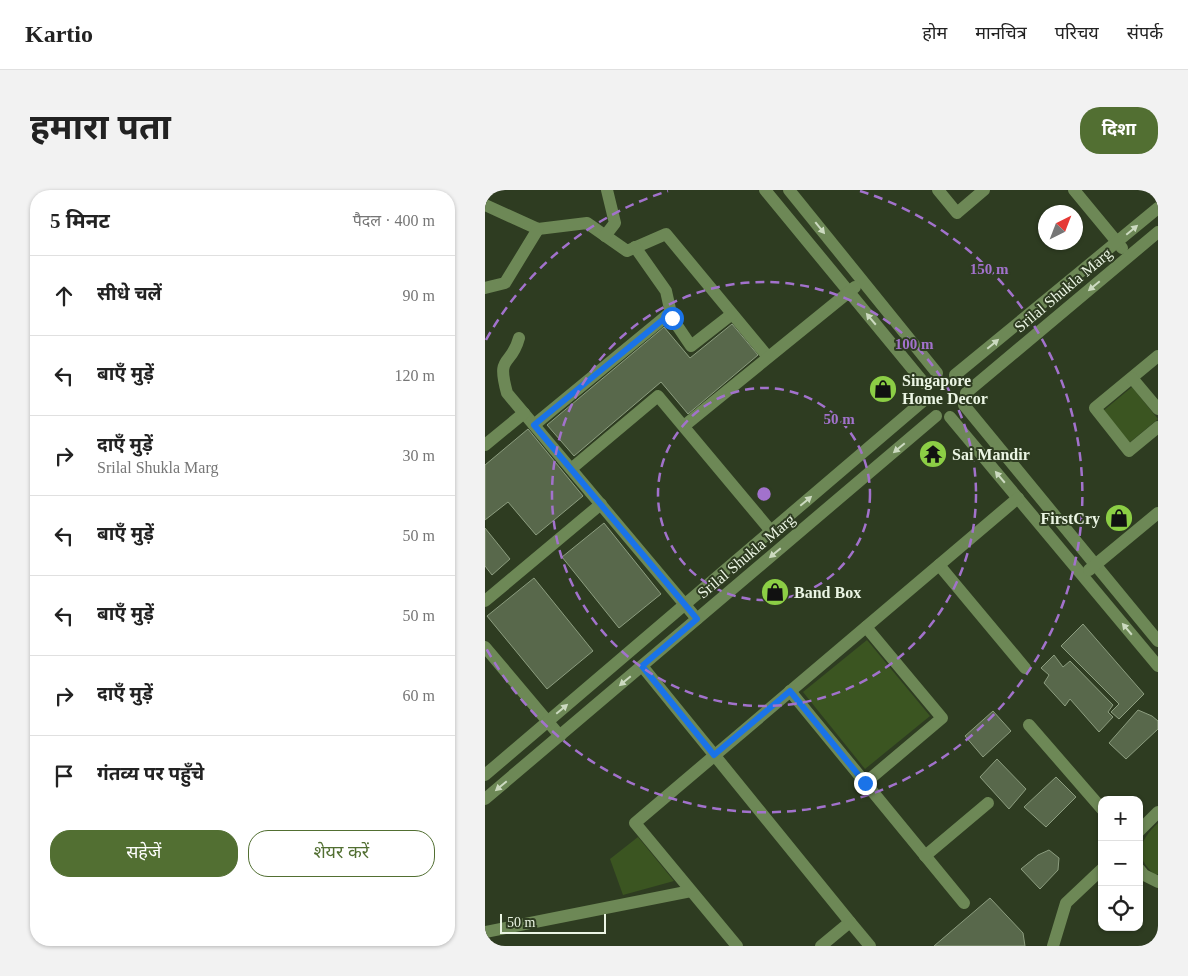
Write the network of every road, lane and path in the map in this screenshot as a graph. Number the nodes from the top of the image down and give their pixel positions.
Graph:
1 (607, 190) edge
2 (765, 190) edge
3 (789, 190) edge
4 (938, 190) edge
5 (984, 190) edge
6 (1074, 190) edge
7 (485, 205) edge
8 (1158, 208) edge
9 (538, 229) junction
10 (1158, 232) edge
11 (605, 236) junction
12 (1117, 242) junction
13 (635, 247) junction
14 (1129, 256) junction
15 (862, 280) junction
16 (485, 288) edge
17 (849, 292) junction
18 (671, 313) junction
19 (732, 314) junction
20 (519, 338) dead end
21 (1158, 356) edge
22 (768, 357) junction
23 (937, 373) junction
24 (955, 375) junction
25 (1132, 378) junction
26 (924, 383) junction
27 (965, 399) junction
28 (922, 402) junction
29 (1158, 409) edge
30 (524, 413) junction
31 (936, 416) junction
32 (949, 417) junction
33 (534, 425) junction
34 (684, 426) junction
35 (1158, 427) edge
36 (485, 445) edge
37 (571, 468) junction
38 (1018, 498) junction
39 (601, 504) junction
40 (1158, 513) edge
41 (771, 531) junction
42 (939, 565) junction
43 (1095, 565) junction
44 (1083, 576) junction
45 (485, 601) edge
46 (685, 604) junction
47 (697, 619) junction
48 (866, 627) junction
49 (1158, 641) edge
50 (485, 647) edge
51 (642, 666) junction
52 (1158, 666) edge
53 (1025, 668) dead end
54 (790, 691) junction
55 (547, 721) junction
56 (1029, 725) dead end
57 (560, 736) junction
58 (714, 755) junction
59 (485, 775) edge
60 (865, 783) junction
61 (485, 799) edge
62 (988, 803) dead end
63 (1098, 804) edge
64 (1158, 812) edge
65 (1143, 828) edge
66 (925, 856) junction
67 (1098, 873) edge
68 (1143, 874) edge
69 (1158, 882) edge
70 (691, 891) junction
71 (964, 903) dead end
72 (850, 922) junction
73 (485, 932) edge
74 (737, 946) edge
75 (821, 946) edge
76 (870, 946) edge
77 (1053, 946) edge

1 - 11 street
2 - 17 street
3 -> 15 street
4 - 5 street
6 - 12 street
7 - 9 street
12 -> 8 street, Srilal Shukla Marg
9 - 11 street
9 - 16 street
10 - 14 street, Srilal Shukla Marg
11 - 13 street
12 - 14 street
24 -> 12 street, Srilal Shukla Marg
13 - 18 street
13 - 19 street
14 -> 27 street, Srilal Shukla Marg
15 - 17 street
15 - 23 street
17 - 22 street
26 -> 17 street
18 - 19 street
18 - 33 street
19 - 22 street
20 - 30 street
21 - 25 street
22 - 34 street
23 - 24 street
23 - 26 street
24 - 27 street
25 - 29 street
25 - 35 street
26 - 28 street
27 - 32 street
27 - 43 street
28 - 31 street
41 -> 28 street, Srilal Shukla Marg
30 - 33 street
30 - 36 street
31 - 32 street
31 -> 47 street, Srilal Shukla Marg
38 -> 32 street
33 - 37 street
34 - 37 street
34 - 41 street
37 - 39 street
38 - 42 street
38 - 44 street
39 - 45 street
39 - 46 street
40 - 43 street
41 - 46 street, Srilal Shukla Marg
42 - 48 street
42 - 53 street
43 - 44 street
43 - 49 street
52 -> 44 street
46 - 47 street
55 -> 46 street, Srilal Shukla Marg
47 - 51 street, Srilal Shukla Marg
48 - 54 street
48 - 60 street
50 - 55 street
51 -> 57 street, Srilal Shukla Marg
51 - 58 street
54 - 58 street
54 - 60 street
55 - 57 street
55 - 59 street, Srilal Shukla Marg
56 - 63 street
57 -> 61 street, Srilal Shukla Marg
58 - 70 street
58 - 72 street
60 - 66 street
62 - 66 street
64 - 65 street
66 - 71 street
67 - 77 street
68 - 69 street
70 - 73 street
70 - 74 street
72 - 75 street
72 - 76 street

